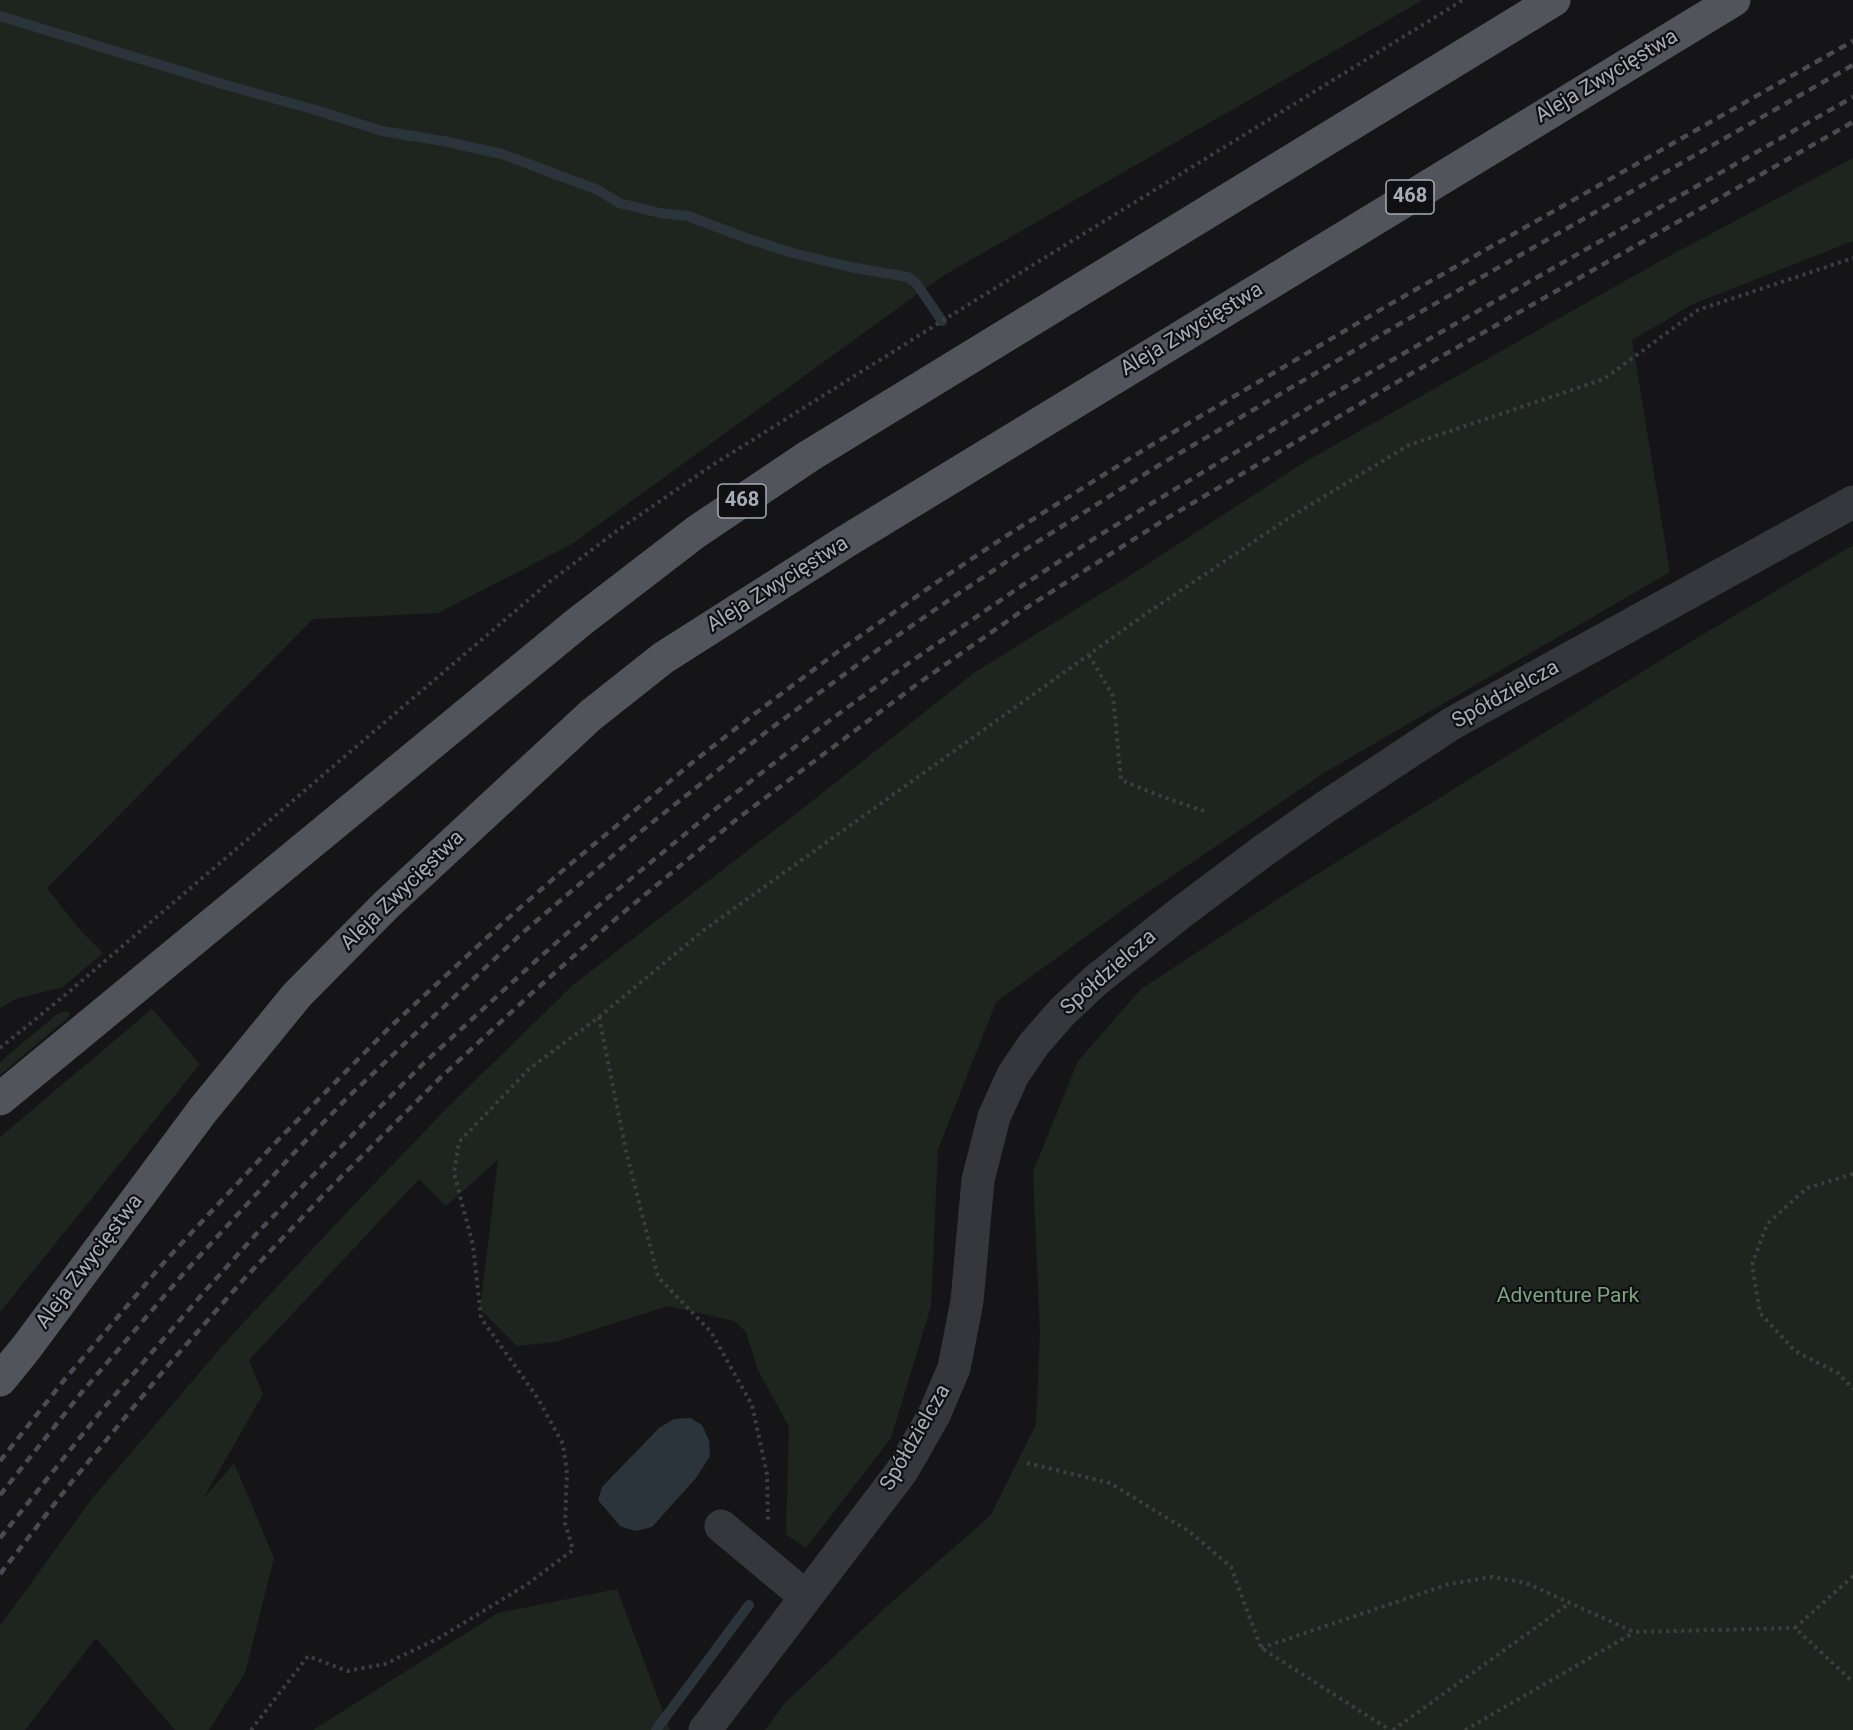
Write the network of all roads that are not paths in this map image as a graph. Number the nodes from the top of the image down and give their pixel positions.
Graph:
1 (1554, 0) edge
2 (1734, 0) edge
3 (1853, 502) edge
4 (0, 1099) edge
5 (0, 1380) edge
6 (722, 1526) dead end
7 (806, 1597) junction
8 (705, 1730) edge

1 - 4 main road, 468
2 - 5 main road, Aleja Zwycięstwa / 468
3 - 7 street, Spółdzielcza
6 - 7 street
7 - 8 street, Spółdzielcza

